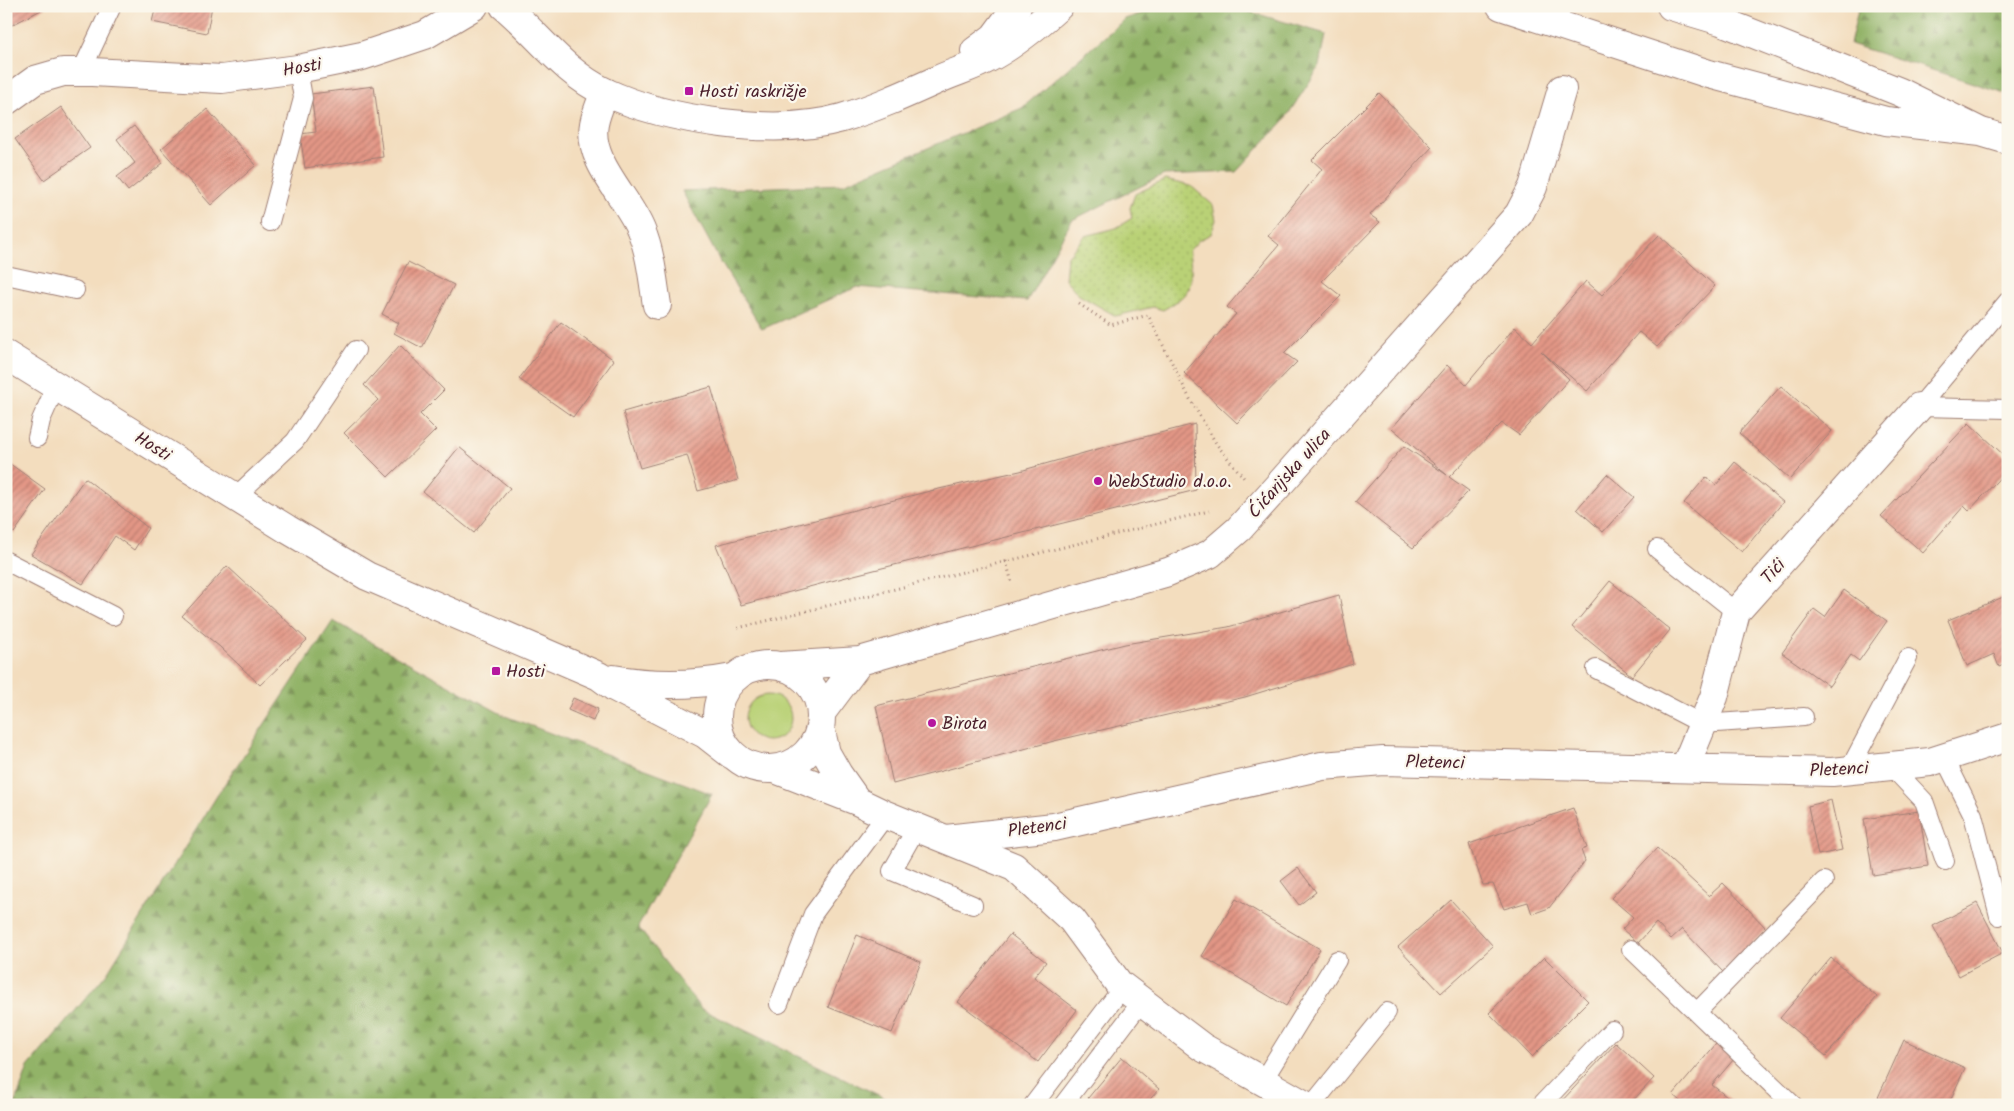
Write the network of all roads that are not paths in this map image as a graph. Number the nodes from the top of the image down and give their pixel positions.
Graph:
1 (112, 6) edge
2 (474, 6) edge
3 (504, 6) edge
4 (1017, 6) edge
5 (1059, 6) edge
6 (1501, 6) edge
7 (1671, 6) edge
8 (298, 69) junction
9 (81, 72) junction
10 (936, 80) junction
11 (1562, 89) dead end
12 (605, 92) junction
13 (6, 101) edge
14 (1981, 132) junction
15 (2008, 140) edge
16 (270, 222) dead end
17 (6, 275) edge
18 (75, 290) dead end
19 (2008, 301) edge
20 (657, 305) dead end
21 (356, 350) dead end
22 (6, 355) edge
23 (56, 386) junction
24 (1919, 407) junction
25 (2008, 409) edge
26 (37, 438) dead end
27 (235, 496) junction
28 (1657, 548) dead end
29 (6, 561) edge
30 (1736, 612) junction
31 (113, 616) dead end
32 (1908, 658) dead end
33 (860, 662) junction
34 (780, 666) junction
35 (1596, 669) dead end
36 (599, 676) junction
37 (733, 678) junction
38 (1804, 717) dead end
39 (821, 720) junction
40 (1702, 724) junction
41 (2008, 737) edge
42 (732, 755) junction
43 (1937, 760) junction
44 (1891, 766) junction
45 (1684, 767) junction
46 (775, 769) junction
47 (1849, 770) junction
48 (857, 801) junction
49 (886, 815) junction
50 (917, 827) junction
51 (946, 839) junction
52 (1945, 861) dead end
53 (1824, 881) dead end
54 (973, 905) dead end
55 (1998, 916) dead end
56 (1632, 949) dead end
57 (1337, 960) dead end
58 (1132, 994) junction
59 (779, 1004) dead end
60 (1387, 1012) dead end
61 (1697, 1012) junction
62 (1612, 1030) dead end
63 (1262, 1082) junction
64 (1033, 1105) edge
65 (1063, 1105) edge
66 (1305, 1105) edge
67 (1312, 1105) edge
68 (1541, 1105) edge
69 (1793, 1105) edge

1 - 9 lane
2 - 8 street, Hosti
3 - 12 street
4 - 10 street
5 - 10 street
6 - 14 street
7 - 14 street
8 - 9 street, Hosti
8 - 16 lane
9 - 13 street, Hosti
10 - 12 street
11 - 33 street, Ćićarijska ulica
12 - 20 street
14 - 15 street
17 - 18 lane
19 - 24 lane
21 - 27 lane
22 - 23 street, Hosti
23 - 26 lane
23 - 27 street, Hosti
24 - 25 lane
24 - 30 street, Tići
27 - 36 street, Hosti
28 - 30 lane
29 - 31 lane
30 - 40 street, Tići
32 - 47 lane
33 - 34 street, Ćićarijska ulica
33 - 39 street
34 - 37 street
34 - 39 street
35 - 40 lane
36 - 37 street, Hosti
36 - 42 street, Hosti
37 - 42 street
38 - 40 lane
39 - 46 street
39 - 48 street, Pletenci
40 - 45 street, Tići
41 - 43 street
42 - 46 street
43 - 44 street, Pletenci
43 - 55 lane
44 - 47 street, Pletenci
44 - 52 lane
45 - 47 street, Pletenci
45 - 51 street, Pletenci
46 - 48 street, Pletenci
48 - 49 street, Pletenci
49 - 50 street, Pletenci
49 - 59 lane
50 - 51 street, Pletenci
50 - 54 lane
51 - 58 street, Pletenci
53 - 61 lane
56 - 61 lane
57 - 63 lane
58 - 63 street, Pletenci
58 - 64 lane
58 - 65 lane
60 - 67 lane
61 - 69 lane
62 - 68 lane
63 - 66 street, Pletenci

